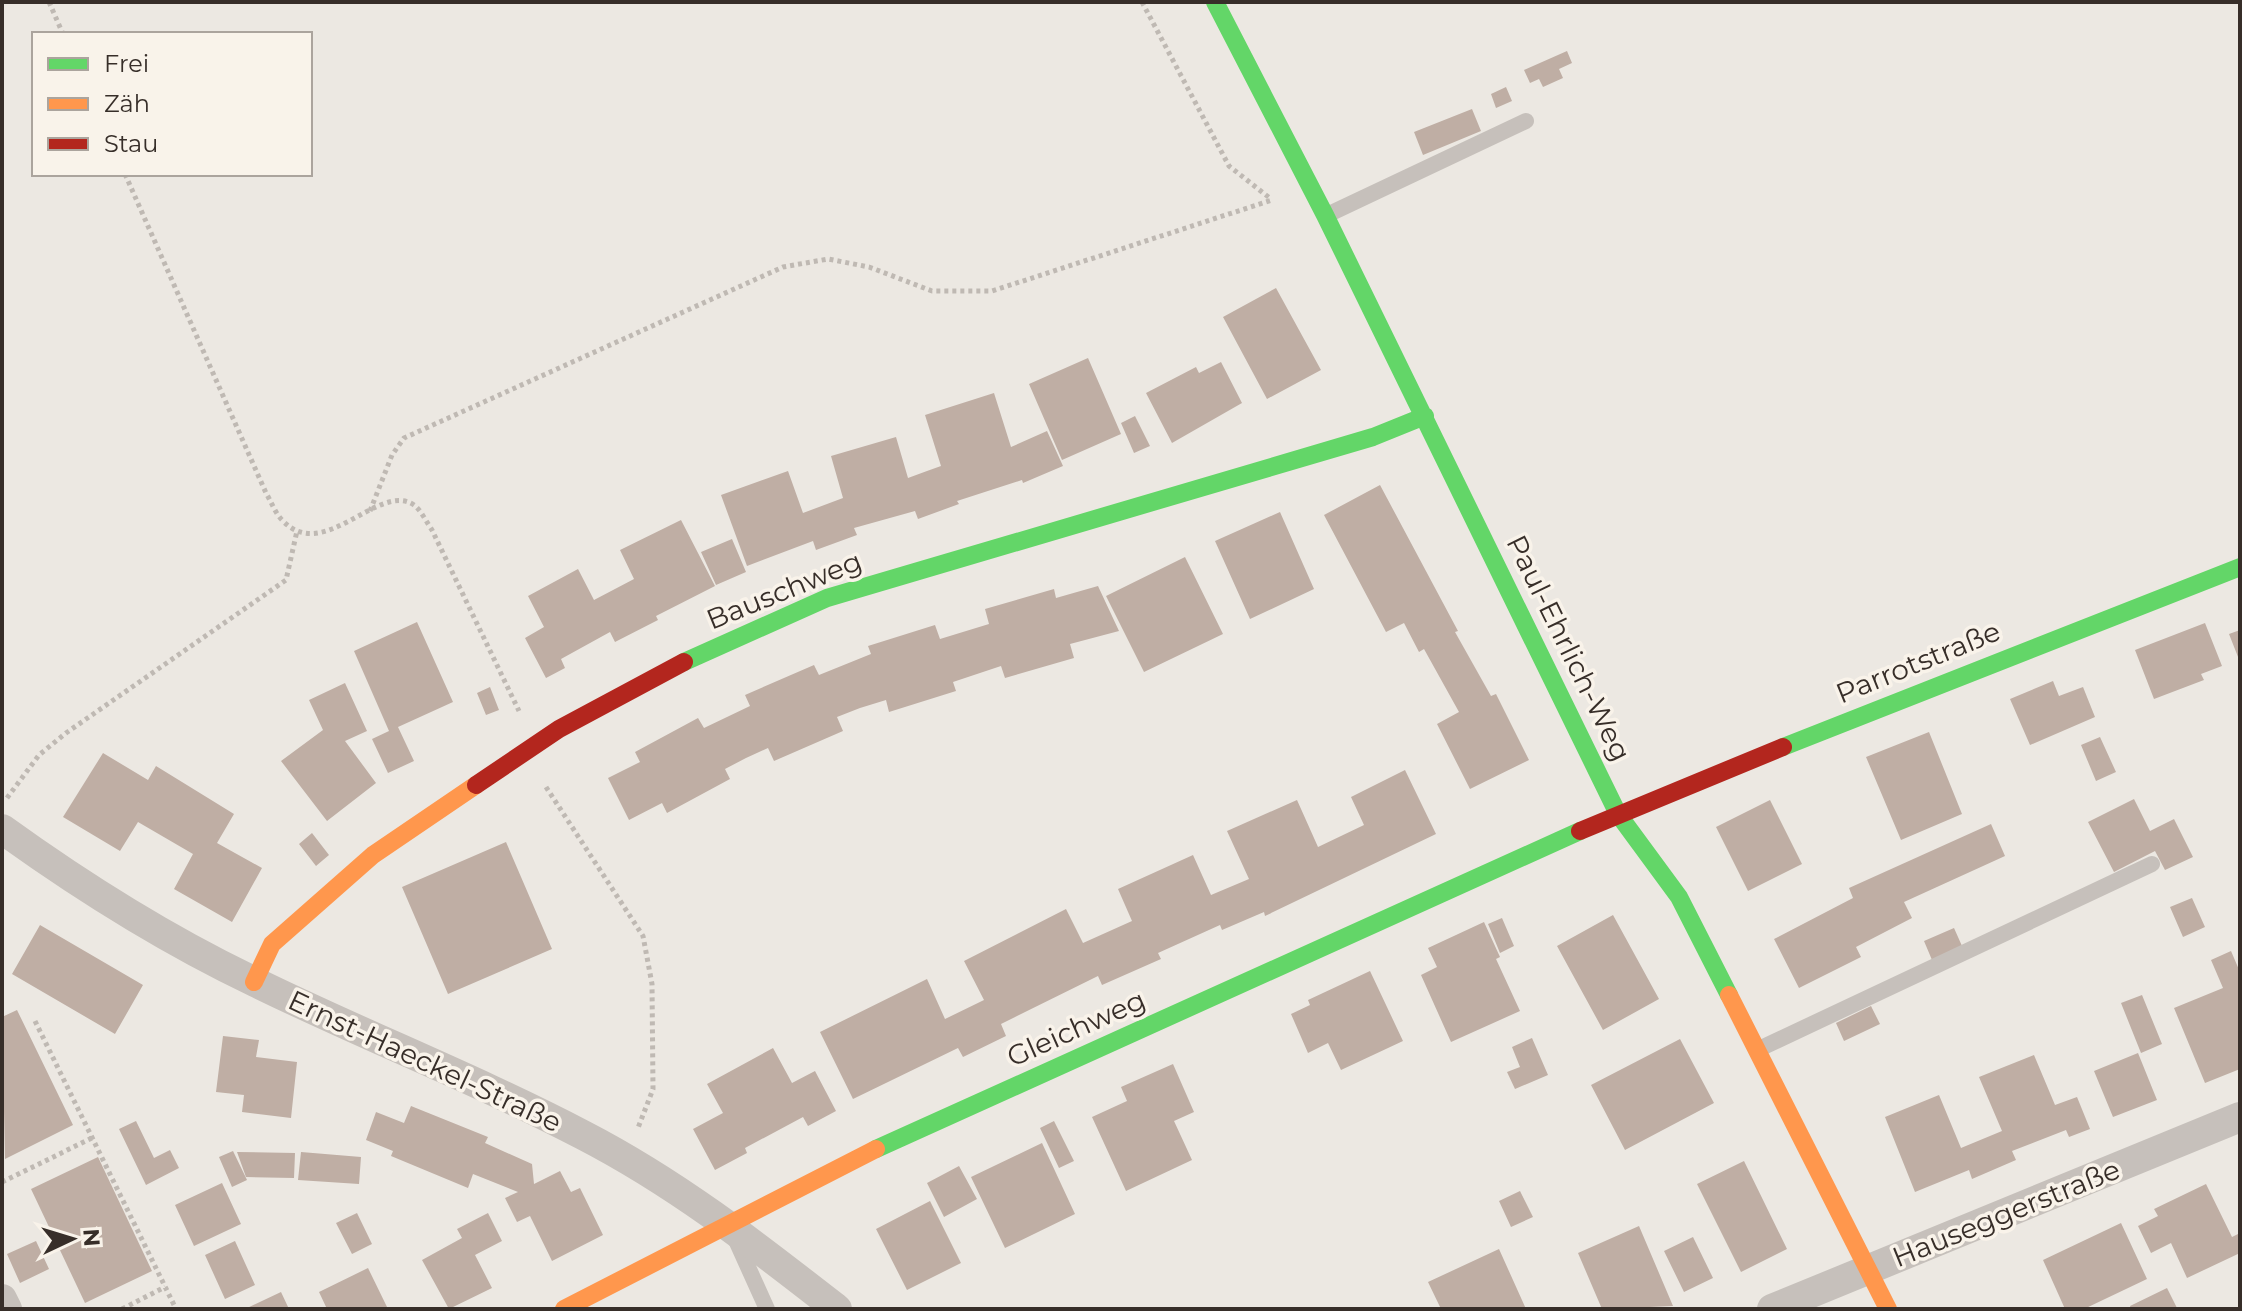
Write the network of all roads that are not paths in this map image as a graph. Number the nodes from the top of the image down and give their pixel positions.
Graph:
1 (1215, 2) edge
2 (1526, 121) dead end
3 (1325, 215) junction
4 (1425, 416) junction
5 (2240, 567) edge
6 (1618, 814) junction
7 (2, 829) edge
8 (2152, 864) dead end
9 (254, 982) junction
10 (1757, 1050) junction
11 (2240, 1117) edge
12 (729, 1223) junction
13 (1869, 1268) junction
14 (2, 1299) edge
15 (7, 1309) edge
16 (564, 1309) edge
17 (767, 1309) edge
18 (837, 1309) edge
19 (1772, 1309) edge
20 (1888, 1309) edge

1 - 3 street, Paul-Ehrlich-Weg
2 - 3 lane
3 - 4 street, Paul-Ehrlich-Weg
4 - 6 street, Paul-Ehrlich-Weg
4 - 9 street, Bauschweg
5 - 6 street, Parrotstraße
6 - 10 street, Paul-Ehrlich-Weg
6 - 12 street, Gleichweg
7 - 9 street, Ernst-Haeckel-Straße
8 - 10 lane
9 - 12 street, Ernst-Haeckel-Straße
10 - 13 street, Paul-Ehrlich-Weg
11 - 13 street, Hauseggerstraße
12 - 16 street, Gleichweg
12 - 17 lane
12 - 18 street, Ernst-Haeckel-Straße
13 - 19 street, Hauseggerstraße
13 - 20 street, Paul-Ehrlich-Weg
14 - 15 street

